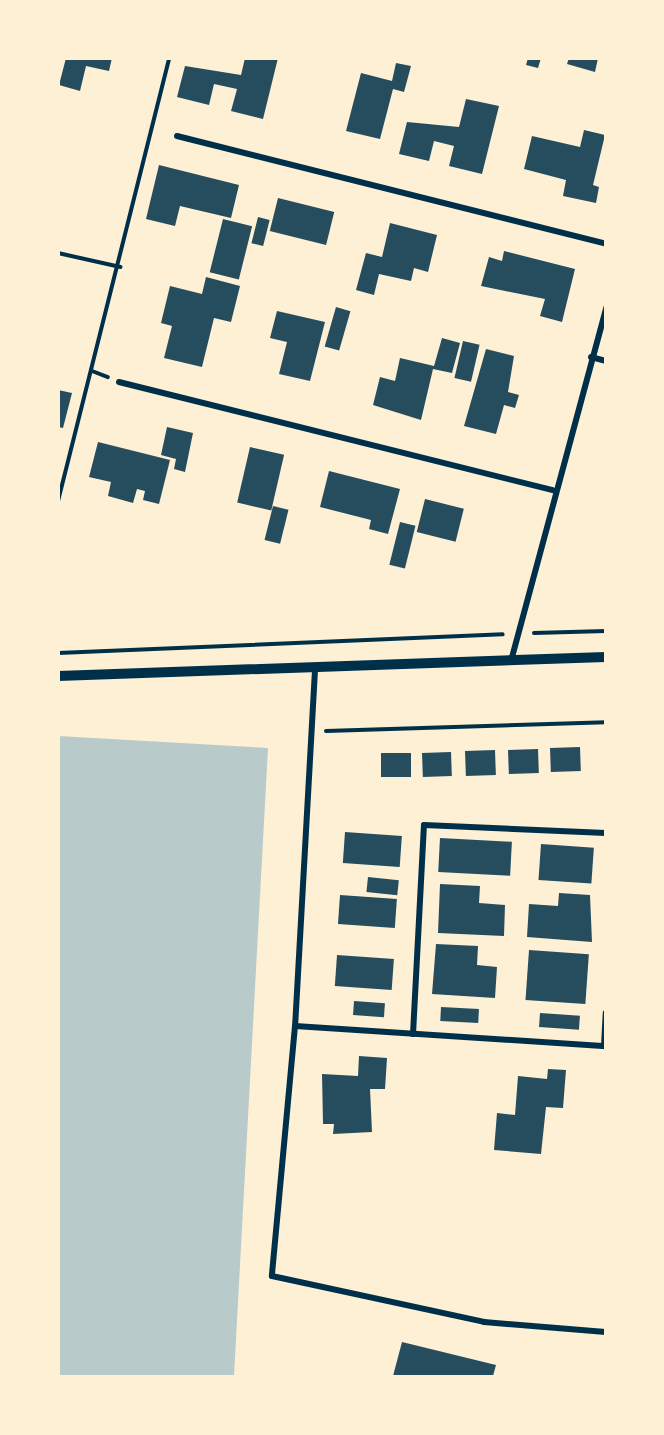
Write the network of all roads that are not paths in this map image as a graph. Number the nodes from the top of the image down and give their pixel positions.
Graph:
1 (177, 136) dead end
2 (606, 244) edge
3 (606, 308) edge
4 (591, 357) junction
5 (606, 361) edge
6 (119, 382) dead end
7 (553, 490) junction
8 (606, 657) edge
9 (511, 661) junction
10 (315, 670) junction
11 (58, 676) edge
12 (606, 833) edge
13 (606, 1013) edge
14 (295, 1026) junction
15 (413, 1034) junction
16 (604, 1046) edge
17 (606, 1332) edge

1 - 2 street
3 - 4 street
4 - 5 street
4 - 7 street
6 - 7 street
7 - 9 street
8 - 9 street
9 - 10 street
10 - 11 street
10 - 14 street
12 - 15 street
13 - 16 street
14 - 15 street
14 - 17 street
15 - 16 street

